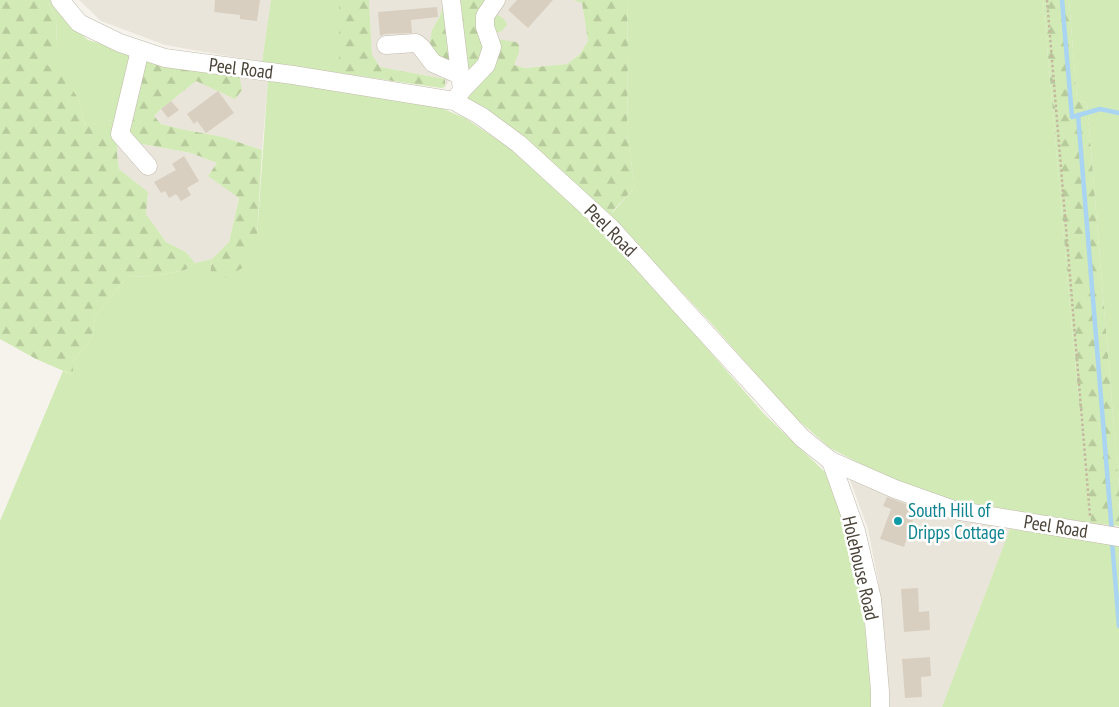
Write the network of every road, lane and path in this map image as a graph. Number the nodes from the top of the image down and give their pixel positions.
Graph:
1 (60, 0) edge
2 (451, 0) edge
3 (496, 0) edge
4 (1047, 0) edge
5 (386, 45) dead end
6 (140, 50) junction
7 (459, 89) junction
8 (148, 166) dead end
9 (831, 460) junction
10 (1108, 535) edge
11 (880, 707) edge

1 - 6 street, Peel Road
2 - 7 street
3 - 7 street
4 - 10 path
5 - 7 street
6 - 7 street, Peel Road
6 - 8 street
7 - 9 street, Peel Road
9 - 10 street, Peel Road
9 - 11 street, Holehouse Road

